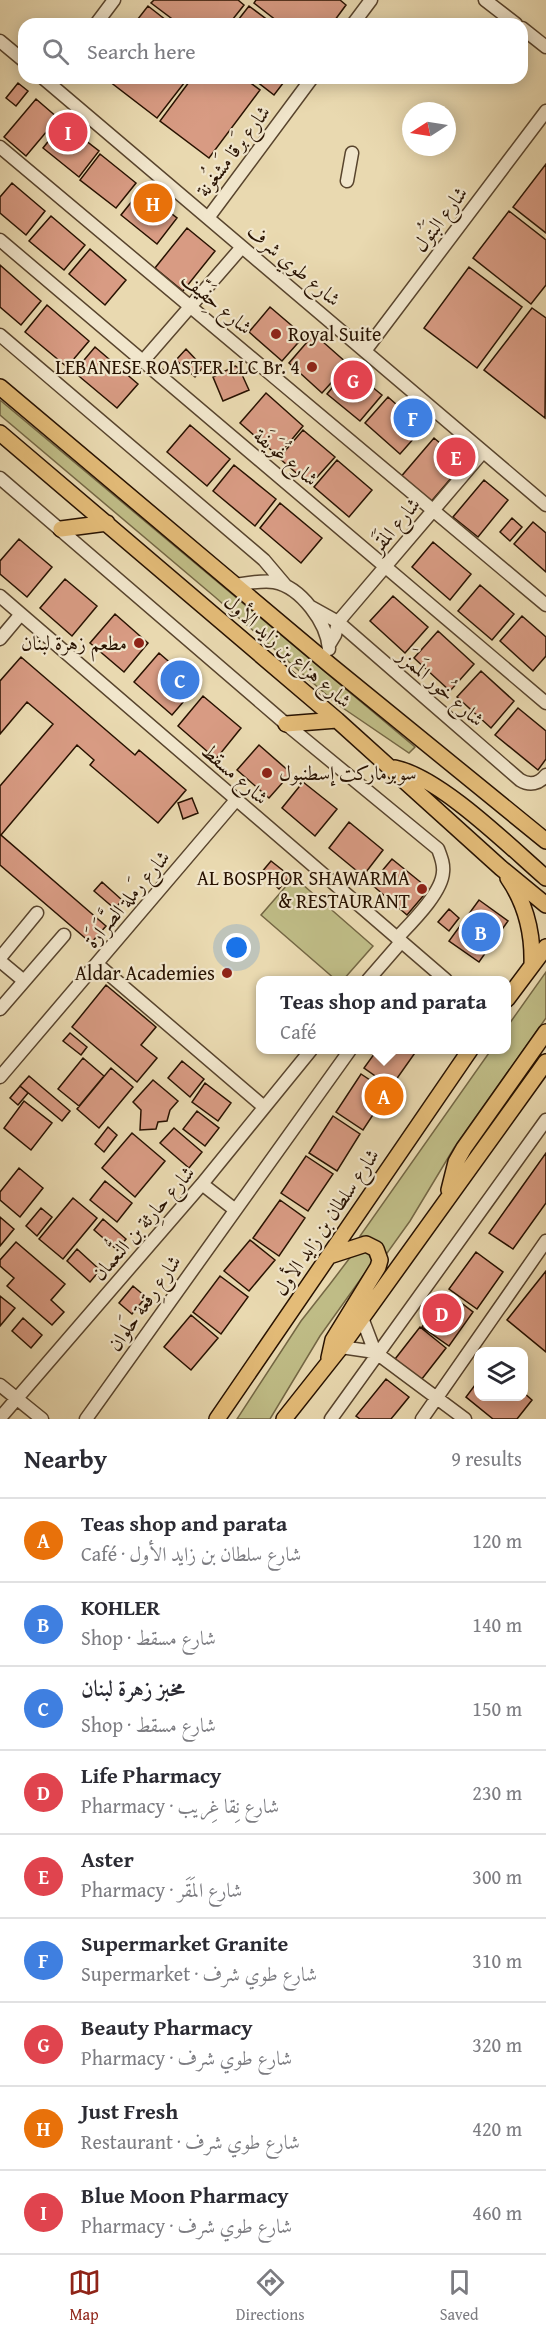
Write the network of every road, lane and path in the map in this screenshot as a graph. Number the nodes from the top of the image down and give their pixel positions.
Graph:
1 (114, 0) edge
2 (371, 0) edge
3 (484, 0) edge
4 (100, 18) edge
5 (358, 18) edge
6 (508, 18) edge
7 (528, 33) edge
8 (0, 41) edge
9 (546, 47) edge
10 (18, 56) edge
11 (55, 84) edge
12 (308, 84) edge
13 (546, 111) edge
14 (0, 147) edge
15 (352, 153) dead end
16 (347, 181) dead end
17 (208, 218) junction
18 (0, 240) edge
19 (242, 247) junction
20 (190, 306) junction
21 (0, 335) edge
22 (364, 351) junction
23 (143, 361) junction
24 (0, 387) edge
25 (0, 433) edge
26 (482, 453) junction
27 (0, 478) edge
28 (546, 506) edge
29 (434, 510) junction
30 (107, 523) junction
31 (61, 529) junction
32 (385, 567) junction
33 (236, 585) junction
34 (286, 586) junction
35 (0, 597) edge
36 (546, 605) edge
37 (311, 607) junction
38 (21, 614) junction
39 (338, 622) junction
40 (0, 639) edge
41 (329, 645) junction
42 (330, 665) junction
43 (546, 703) edge
44 (337, 720) junction
45 (286, 724) junction
46 (389, 767) junction
47 (546, 775) edge
48 (236, 800) junction
49 (544, 838) edge
50 (501, 868) junction
51 (546, 878) edge
52 (546, 904) edge
53 (37, 914) dead end
54 (64, 935) dead end
55 (399, 940) junction
56 (546, 947) edge
57 (0, 959) edge
58 (97, 964) junction
59 (532, 965) junction
60 (374, 976) edge
61 (440, 976) edge
62 (24, 981) junction
63 (511, 994) edge
64 (0, 1009) edge
65 (546, 1032) edge
66 (308, 1054) edge
67 (347, 1054) edge
68 (467, 1054) edge
69 (546, 1062) edge
70 (0, 1077) edge
71 (264, 1107) junction
72 (546, 1120) edge
73 (202, 1184) junction
74 (448, 1196) junction
75 (234, 1209) junction
76 (546, 1241) edge
77 (329, 1256) junction
78 (362, 1318) junction
79 (341, 1347) junction
80 (377, 1354) junction
81 (328, 1364) junction
82 (0, 1384) edge
83 (17, 1398) junction
84 (436, 1398) junction
85 (0, 1418) edge
86 (42, 1419) edge
87 (86, 1419) edge
88 (217, 1419) edge
89 (284, 1419) edge
90 (331, 1419) edge
91 (422, 1419) edge
92 (465, 1419) edge

1 - 4 street
2 - 5 street
3 - 6 street
7 - 9 street
8 - 10 street
11 - 17 street, شارع طوي شرف
12 - 17 street, شارع بَرقا مَشغُونة
13 - 22 street, شارع البَتُول
14 - 20 street, شارع حِفَيّف
15 - 16 street
17 - 19 street, شارع طوي شرف
18 - 23 street, شارع غُوَيفَة
19 - 20 street
19 - 22 street, شارع طوي شرف
20 - 23 street
20 - 29 street, شارع حِفَيّف
21 - 34 street
22 - 26 street, شارع طوي شرف
23 - 32 street, شارع غُوَيفَة
24 - 33 main road, شارع هزاع بن زايد الأول
25 - 30 main road, شارع هزاع بن زايد الأول
26 - 28 street, شارع طوي شرف
26 - 29 street, شارع المَقَر
27 - 31 street
29 - 32 street, شارع المَقَر
29 - 36 street, شارع حِفَيّف
30 - 31 main road
30 - 44 main road, شارع هزاع بن زايد الأول
31 - 45 street
32 - 39 street, شارع المَقَر
32 - 43 street, شارع غُوَيفَة
33 - 34 street
33 - 42 main road, شارع هزاع بن زايد الأول
34 - 37 street
35 - 38 street, شارع مسقط
37 - 39 street, شارع خُور المَمزَر
37 - 41 street
38 - 40 street
38 - 48 street, شارع مسقط
39 - 41 street, شارع المَقَر
39 - 47 street, شارع خُور المَمزَر
41 - 42 street
42 - 49 main road, شارع هزاع بن زايد الأول
44 - 45 main road
44 - 46 main road, شارع هزاع بن زايد الأول
45 - 55 street
46 - 50 main road, شارع هزاع بن زايد الأول
46 - 51 main road
48 - 55 street, شارع مسقط
48 - 58 street, شارع رَملة الصَّرَارَة
50 - 52 main road, شارع هزاع بن زايد الأول
50 - 59 main road
53 - 57 street
54 - 62 street
55 - 60 street
55 - 61 street, شارع مسقط
56 - 59 main road
57 - 62 street
58 - 70 street, شارع رَملة الصَّرَارَة
58 - 71 street
59 - 63 main road
62 - 64 street
65 - 74 main road
66 - 71 street, شارع حارِثة بن النُّعمان
67 - 75 street, شارع رِقعة حَلوان
68 - 77 main road, شارع سلطان بن زايد الأول
69 - 74 main road
71 - 73 street, شارع حارِثة بن النُّعمان
72 - 80 street
73 - 75 street
73 - 83 street, شارع حارِثة بن النُّعمان
74 - 78 main road
75 - 87 street, شارع رِقعة حَلوان
76 - 84 street
77 - 81 main road
77 - 88 main road, شارع سلطان بن زايد الأول
78 - 79 main road
78 - 80 street
79 - 80 street
79 - 81 main road
80 - 84 street
80 - 90 street
81 - 89 main road
82 - 83 street
83 - 85 street, شارع حارِثة بن النُّعمان
83 - 86 street
84 - 91 street
84 - 92 street

